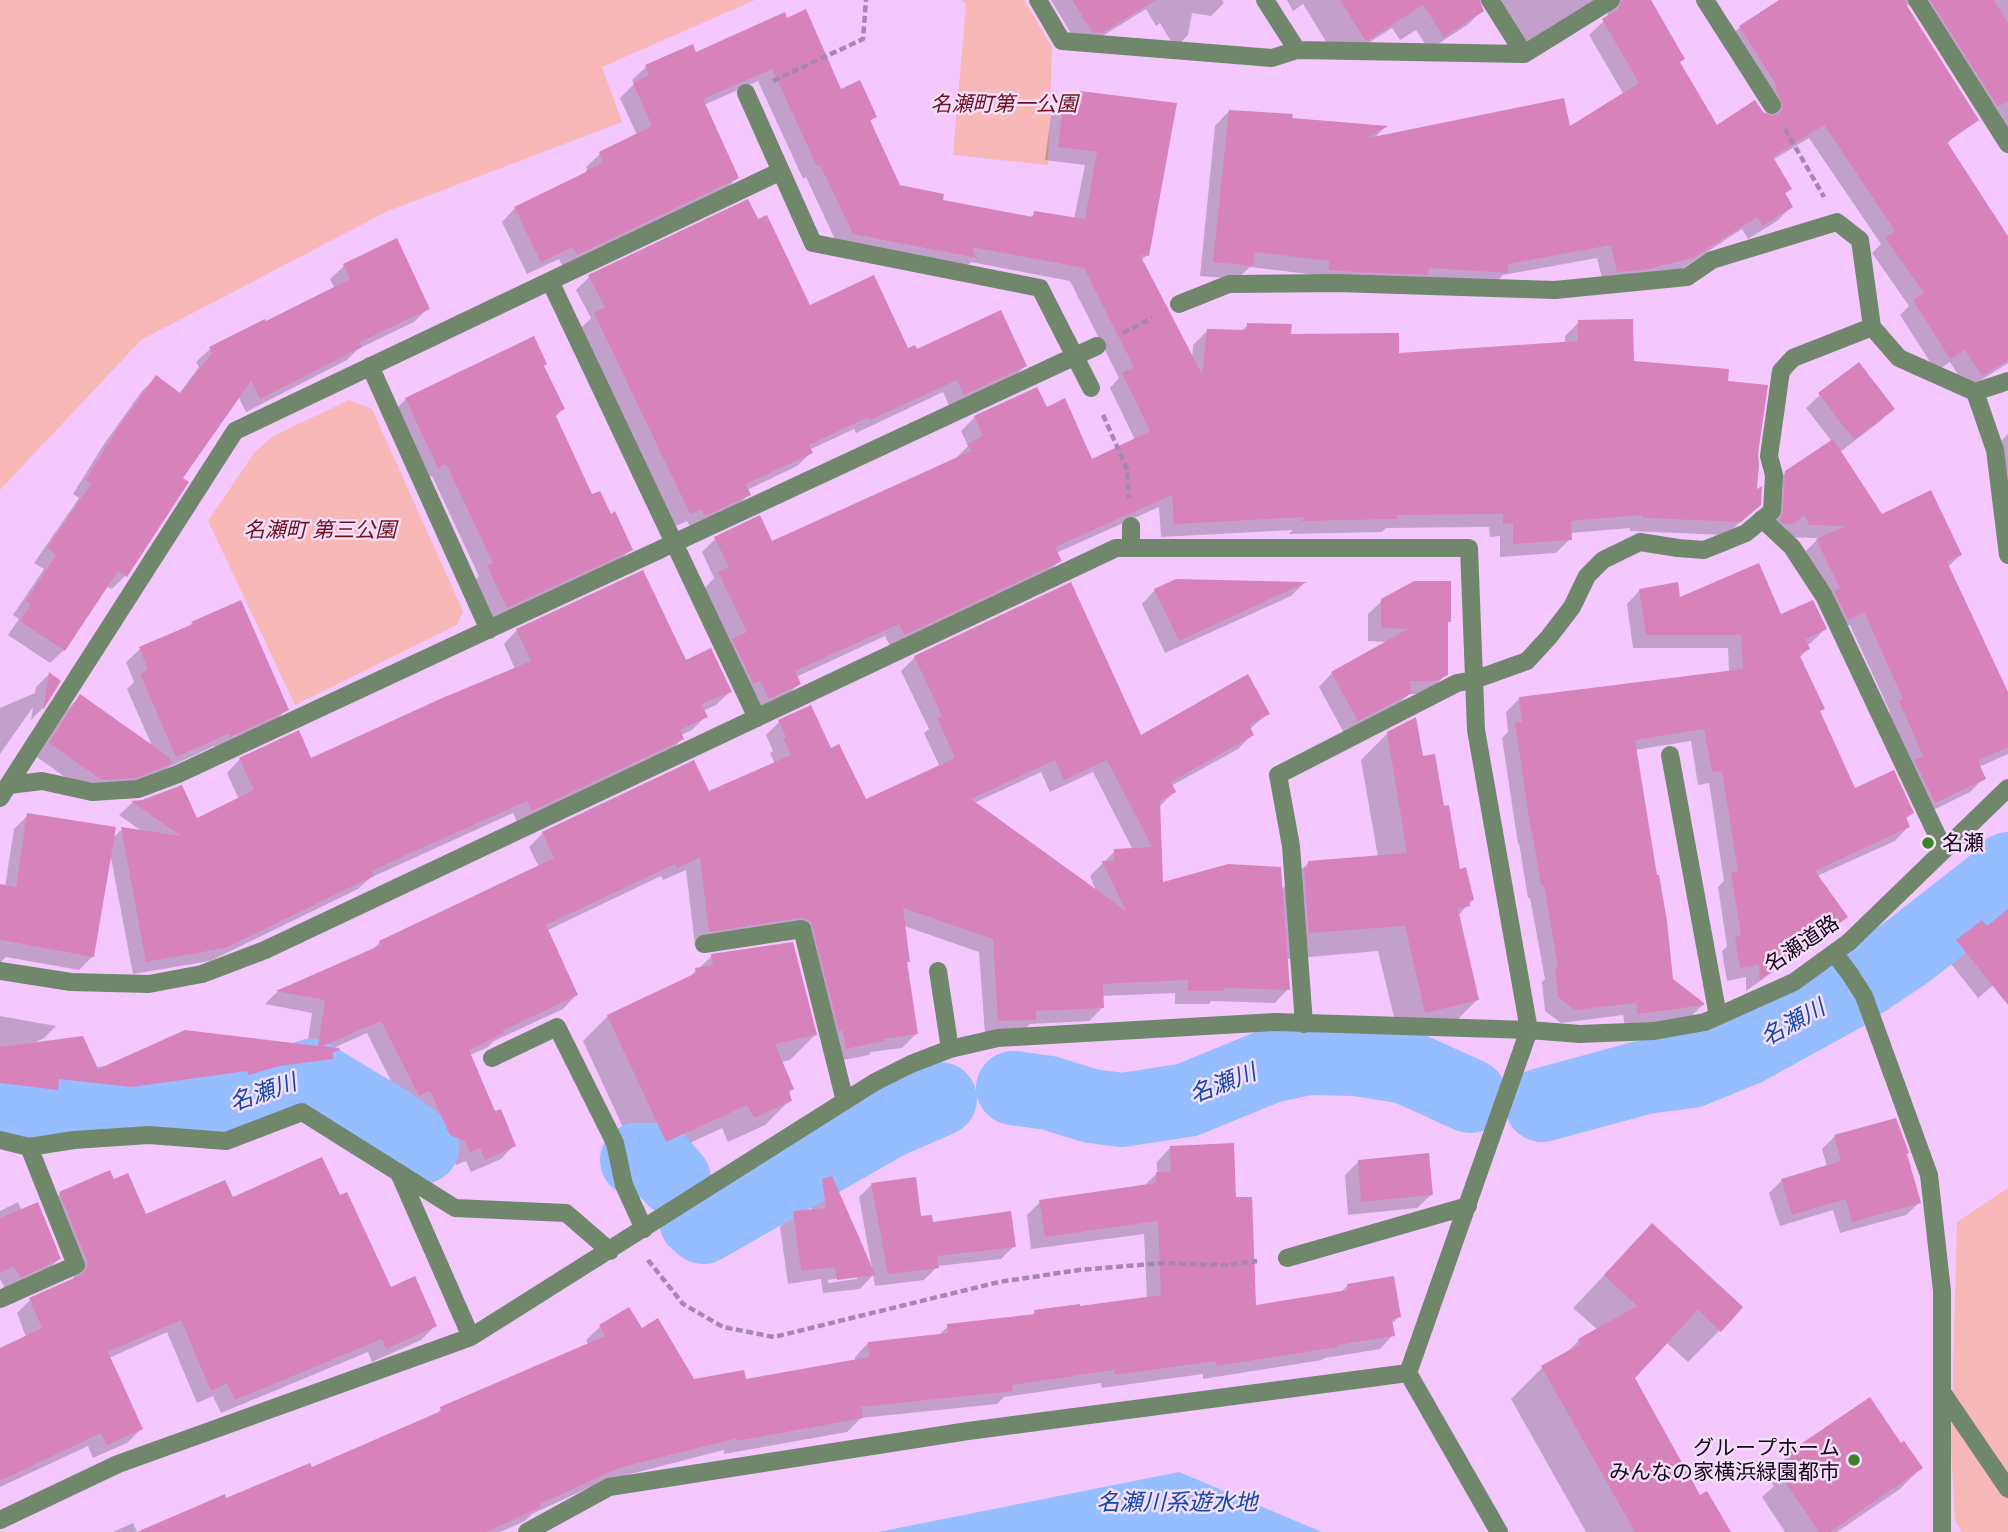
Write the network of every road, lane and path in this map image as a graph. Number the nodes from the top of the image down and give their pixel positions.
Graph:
1 (866, 0) edge
2 (1038, 0) edge
3 (1265, 0) edge
4 (1490, 0) edge
5 (1611, 0) edge
6 (1705, 0) edge
7 (1917, 0) edge
8 (1297, 50) junction
9 (1524, 54) junction
10 (746, 93) joint
11 (1772, 105) joint
12 (2008, 144) edge
13 (781, 171) junction
14 (1833, 214) junction
15 (550, 281) junction
16 (1179, 304) joint
17 (1872, 327) junction
18 (1097, 346) joint
19 (1075, 356) junction
20 (370, 366) junction
21 (2008, 381) edge
22 (1091, 388) joint
23 (1975, 392) junction
24 (1762, 519) junction
25 (1131, 526) joint
26 (674, 543) junction
27 (1131, 548) junction
28 (2008, 555) edge
29 (489, 630) junction
30 (1474, 680) junction
31 (757, 718) junction
32 (1670, 755) dead end
33 (2008, 788) edge
34 (4, 791) edge
35 (1944, 850) junction
36 (704, 944) dead end
37 (1834, 953) junction
38 (0, 971) edge
39 (938, 971) dead end
40 (1718, 1016) junction
41 (1304, 1024) junction
42 (1529, 1030) junction
43 (950, 1049) junction
44 (492, 1058) dead end
45 (845, 1101) junction
46 (0, 1140) edge
47 (29, 1147) junction
48 (399, 1173) junction
49 (1468, 1206) junction
50 (637, 1233) junction
51 (610, 1251) junction
52 (1287, 1258) joint
53 (0, 1299) edge
54 (471, 1337) junction
55 (1408, 1373) junction
56 (1942, 1391) junction
57 (2008, 1489) edge
58 (0, 1520) edge
59 (527, 1532) edge
60 (1499, 1532) edge
61 (1942, 1532) edge

1 - 10 path
2 - 8 street
3 - 8 street
4 - 9 street
5 - 9 street
6 - 11 street
7 - 12 street
8 - 9 street
10 - 13 street
11 - 14 path
13 - 15 street
13 - 19 street
14 - 16 street
14 - 17 street
15 - 20 street
15 - 26 street
16 - 18 path
17 - 23 street
17 - 24 street
18 - 19 street
19 - 22 street
19 - 26 street
20 - 29 street
20 - 34 street
21 - 23 street
22 - 25 path
23 - 28 street
24 - 30 street
24 - 35 street
25 - 27 street
26 - 29 street
26 - 31 street
27 - 30 street
27 - 31 street
29 - 34 street
30 - 41 street
30 - 42 street
31 - 38 street
32 - 40 street
33 - 35 street, 名瀬道路
35 - 37 street, 名瀬道路
36 - 45 street
37 - 40 street, 名瀬道路
37 - 56 street
39 - 43 street
40 - 42 street, 名瀬道路
41 - 42 street, 名瀬道路
41 - 43 street, 名瀬道路
42 - 49 street
43 - 45 street, 名瀬道路
44 - 50 street
45 - 50 street, 名瀬道路
46 - 47 street
47 - 48 street
47 - 53 street
48 - 51 street
48 - 54 street
49 - 52 street
49 - 55 street
50 - 51 street, 名瀬道路
50 - 52 path
51 - 54 street, 名瀬道路
54 - 58 street, 名瀬道路
55 - 59 street
55 - 60 street
56 - 57 street
56 - 61 street

